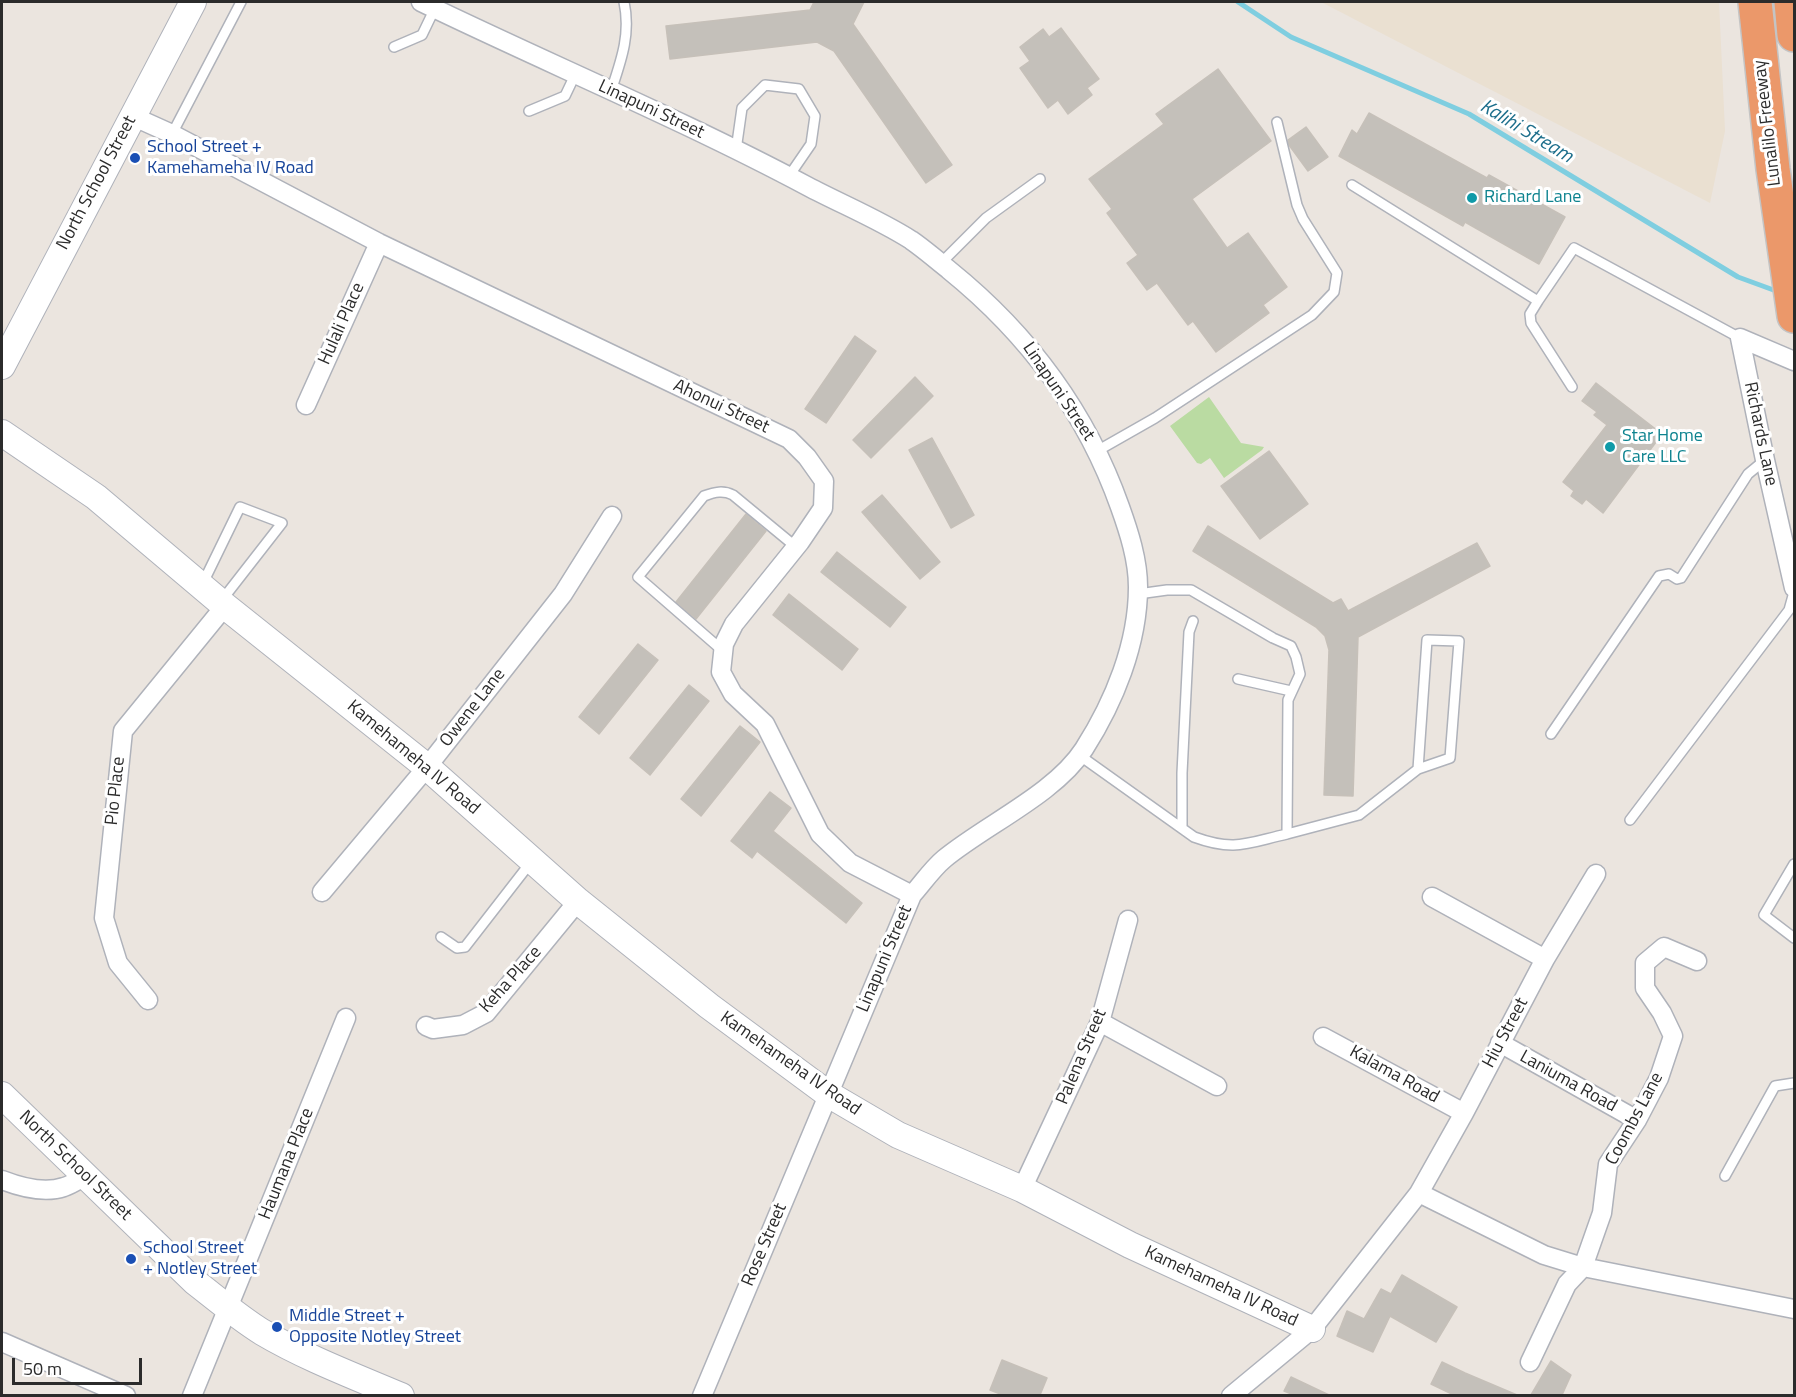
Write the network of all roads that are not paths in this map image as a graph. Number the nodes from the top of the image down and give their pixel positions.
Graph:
1 (193, 2) edge
2 (241, 2) edge
3 (624, 2) edge
4 (1755, 2) edge
5 (1791, 2) edge
6 (428, 5) edge
7 (1794, 35) edge
8 (394, 46) dead end
9 (575, 75) junction
10 (610, 91) junction
11 (529, 111) dead end
12 (132, 116) junction
13 (1277, 122) dead end
14 (172, 134) junction
15 (736, 150) junction
16 (789, 176) junction
17 (1040, 179) dead end
18 (1352, 185) dead end
19 (379, 243) junction
20 (941, 263) junction
21 (1538, 301) junction
22 (1794, 316) edge
23 (1740, 338) junction
24 (1794, 361) edge
25 (2, 366) edge
26 (1572, 387) dead end
27 (306, 405) dead end
28 (2, 433) edge
29 (1097, 451) junction
30 (1765, 460) junction
31 (612, 516) dead end
32 (796, 547) junction
33 (1794, 590) edge
34 (1138, 594) junction
35 (216, 598) junction
36 (1193, 621) dead end
37 (723, 651) junction
38 (1238, 679) dead end
39 (1291, 691) junction
40 (1551, 734) dead end
41 (1079, 755) junction
42 (427, 767) junction
43 (1418, 769) junction
44 (1630, 820) dead end
45 (1182, 828) junction
46 (1287, 834) junction
47 (533, 861) junction
48 (1794, 864) edge
49 (1596, 874) dead end
50 (322, 892) dead end
51 (912, 895) junction
52 (1432, 897) dead end
53 (578, 901) junction
54 (1128, 920) dead end
55 (441, 937) dead end
56 (1794, 938) edge
57 (1545, 959) junction
58 (1697, 961) dead end
59 (148, 1000) dead end
60 (346, 1018) dead end
61 (1100, 1022) junction
62 (426, 1026) dead end
63 (1323, 1037) dead end
64 (1500, 1043) junction
65 (1794, 1083) edge
66 (1217, 1086) dead end
67 (828, 1094) junction
68 (2, 1095) edge
69 (1464, 1113) junction
70 (1636, 1120) junction
71 (85, 1176) junction
72 (1725, 1176) dead end
73 (2, 1180) edge
74 (1022, 1190) junction
75 (1419, 1193) junction
76 (1583, 1267) junction
77 (229, 1309) junction
78 (1794, 1309) edge
79 (1312, 1329) junction
80 (2, 1342) edge
81 (1530, 1362) dead end
82 (126, 1395) edge
83 (192, 1395) edge
84 (401, 1395) edge
85 (702, 1395) edge
86 (1231, 1395) edge

1 - 12 street, North School Street
2 - 14 lane
3 - 10 lane
4 - 22 highway, Lunalilo Freeway
5 - 7 highway
6 - 8 lane
6 - 9 street, Linapuni Street
9 - 10 street, Linapuni Street
9 - 11 lane
10 - 15 street, Linapuni Street
12 - 14 street, Ahonui Street
12 - 25 street, North School Street
13 - 29 lane
14 - 19 street, Ahonui Street
15 - 16 street, Linapuni Street
15 - 16 lane
16 - 20 street, Linapuni Street
17 - 20 lane
18 - 21 lane
19 - 27 street, Hulali Place
19 - 32 street, Ahonui Street
20 - 29 street, Linapuni Street
21 - 23 lane
21 - 26 lane
23 - 24 street
23 - 30 street, Richards Lane
28 - 35 street, Kamehameha IV Road
29 - 34 street, Linapuni Street
30 - 33 street, Richards Lane
30 - 40 lane
31 - 42 street, Owene Lane
32 - 37 street, Ahonui Street
32 - 37 lane
33 - 44 lane
34 - 39 lane
34 - 41 street, Linapuni Street
35 - 35 lane
35 - 42 street, Kamehameha IV Road
35 - 59 street, Pio Place
36 - 45 lane
37 - 51 street, Ahonui Street
38 - 39 lane
39 - 46 lane
41 - 45 lane
41 - 51 street, Linapuni Street
42 - 47 street, Kamehameha IV Road
42 - 50 street, Owene Lane
43 - 43 lane
43 - 46 lane
45 - 46 lane
47 - 53 street, Kamehameha IV Road
47 - 55 lane
48 - 56 lane
49 - 57 street, Hiu Street
51 - 67 street, Linapuni Street
52 - 57 street
53 - 62 street, Keha Place
53 - 67 street, Kamehameha IV Road
54 - 61 street, Palena Street
57 - 64 street, Hiu Street
58 - 70 street, Coombs Lane
60 - 77 street, Haumana Place
61 - 66 street
61 - 74 street, Palena Street
63 - 69 street, Kalama Road
64 - 69 street, Hiu Street
64 - 70 street, Laniuma Road
65 - 72 lane
67 - 74 street, Kamehameha IV Road
67 - 85 street, Rose Street
68 - 71 street, North School Street
69 - 75 street, Hiu Street
70 - 76 street, Coombs Lane
71 - 73 street
71 - 77 street, North School Street
74 - 79 street, Kamehameha IV Road
75 - 76 street
75 - 79 street, Kamehameha IV Road
76 - 78 street
76 - 81 street, Coombs Lane
77 - 83 street, Haumana Place
77 - 84 street, North School Street
79 - 86 street
80 - 82 street

